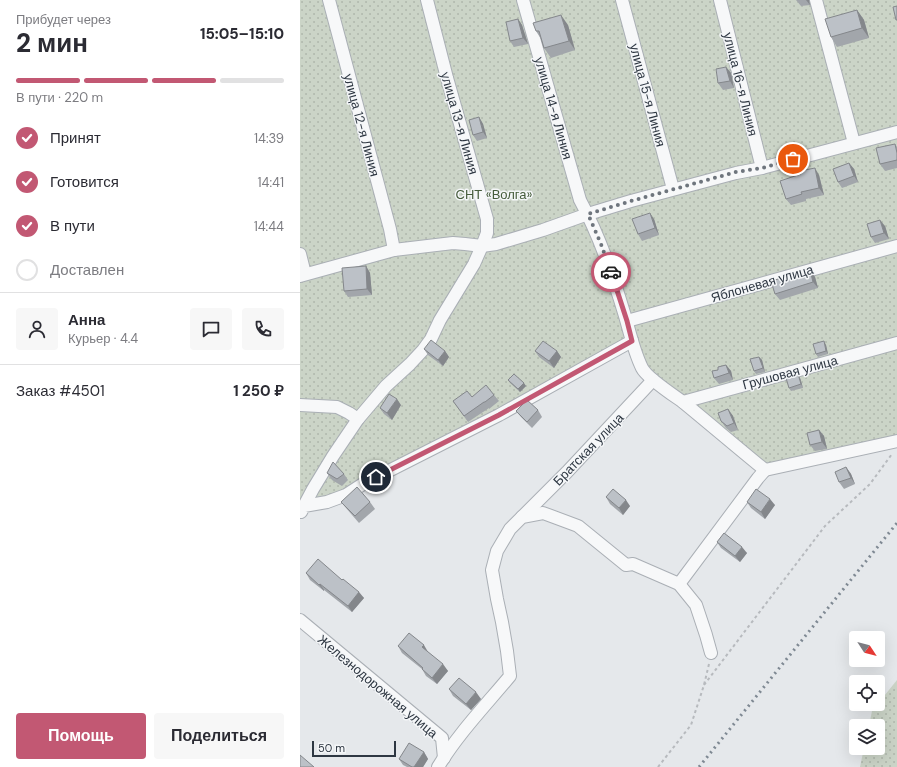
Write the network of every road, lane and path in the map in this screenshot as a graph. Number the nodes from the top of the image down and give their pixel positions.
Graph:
1 (329, 0) edge
2 (427, 0) edge
3 (523, 0) edge
4 (622, 0) edge
5 (720, 0) edge
6 (816, 0) edge
7 (897, 132) edge
8 (854, 143) junction
9 (762, 168) junction
10 (673, 189) junction
11 (588, 214) junction
12 (482, 246) junction
13 (897, 246) edge
14 (394, 250) junction
15 (300, 254) edge
16 (303, 275) edge
17 (627, 321) junction
18 (632, 341) junction
19 (897, 343) edge
20 (653, 380) junction
21 (682, 402) junction
22 (300, 406) edge
23 (358, 419) junction
24 (897, 440) edge
25 (893, 453) dead end
26 (765, 470) junction
27 (302, 510) edge
28 (522, 517) junction
29 (679, 584) junction
30 (300, 620) edge
31 (711, 653) joint
32 (704, 685) junction
33 (441, 762) edge
34 (658, 767) edge

1 - 14 street, улица 12-я Линия
2 - 12 street, улица 13-я Линия
3 - 11 street, улица 14-я Линия
4 - 10 street, улица 15-я Линия
5 - 9 street, улица 16-я Линия
6 - 8 street
7 - 8 street
8 - 9 street
9 - 10 street
10 - 11 street
11 - 12 street
11 - 17 street, улица 14-я Линия
12 - 14 street
12 - 23 street, улица 13-я Линия
13 - 17 street, Яблоневая улица
14 - 16 street
15 - 16 street
17 - 18 street, улица 14-я Линия
18 - 20 street, улица 14-я Линия
18 - 27 street
19 - 21 street, Грушовая улица
20 - 21 street, улица 14-я Линия
20 - 28 street, Братская улица
21 - 26 street, улица 14-я Линия
22 - 23 street
23 - 27 street, улица 13-я Линия
24 - 26 street
25 - 32 path
26 - 29 street
28 - 29 street
28 - 33 street, Братская улица
29 - 31 street
30 - 33 street, Железнодорожная улица
31 - 32 path
32 - 34 path

